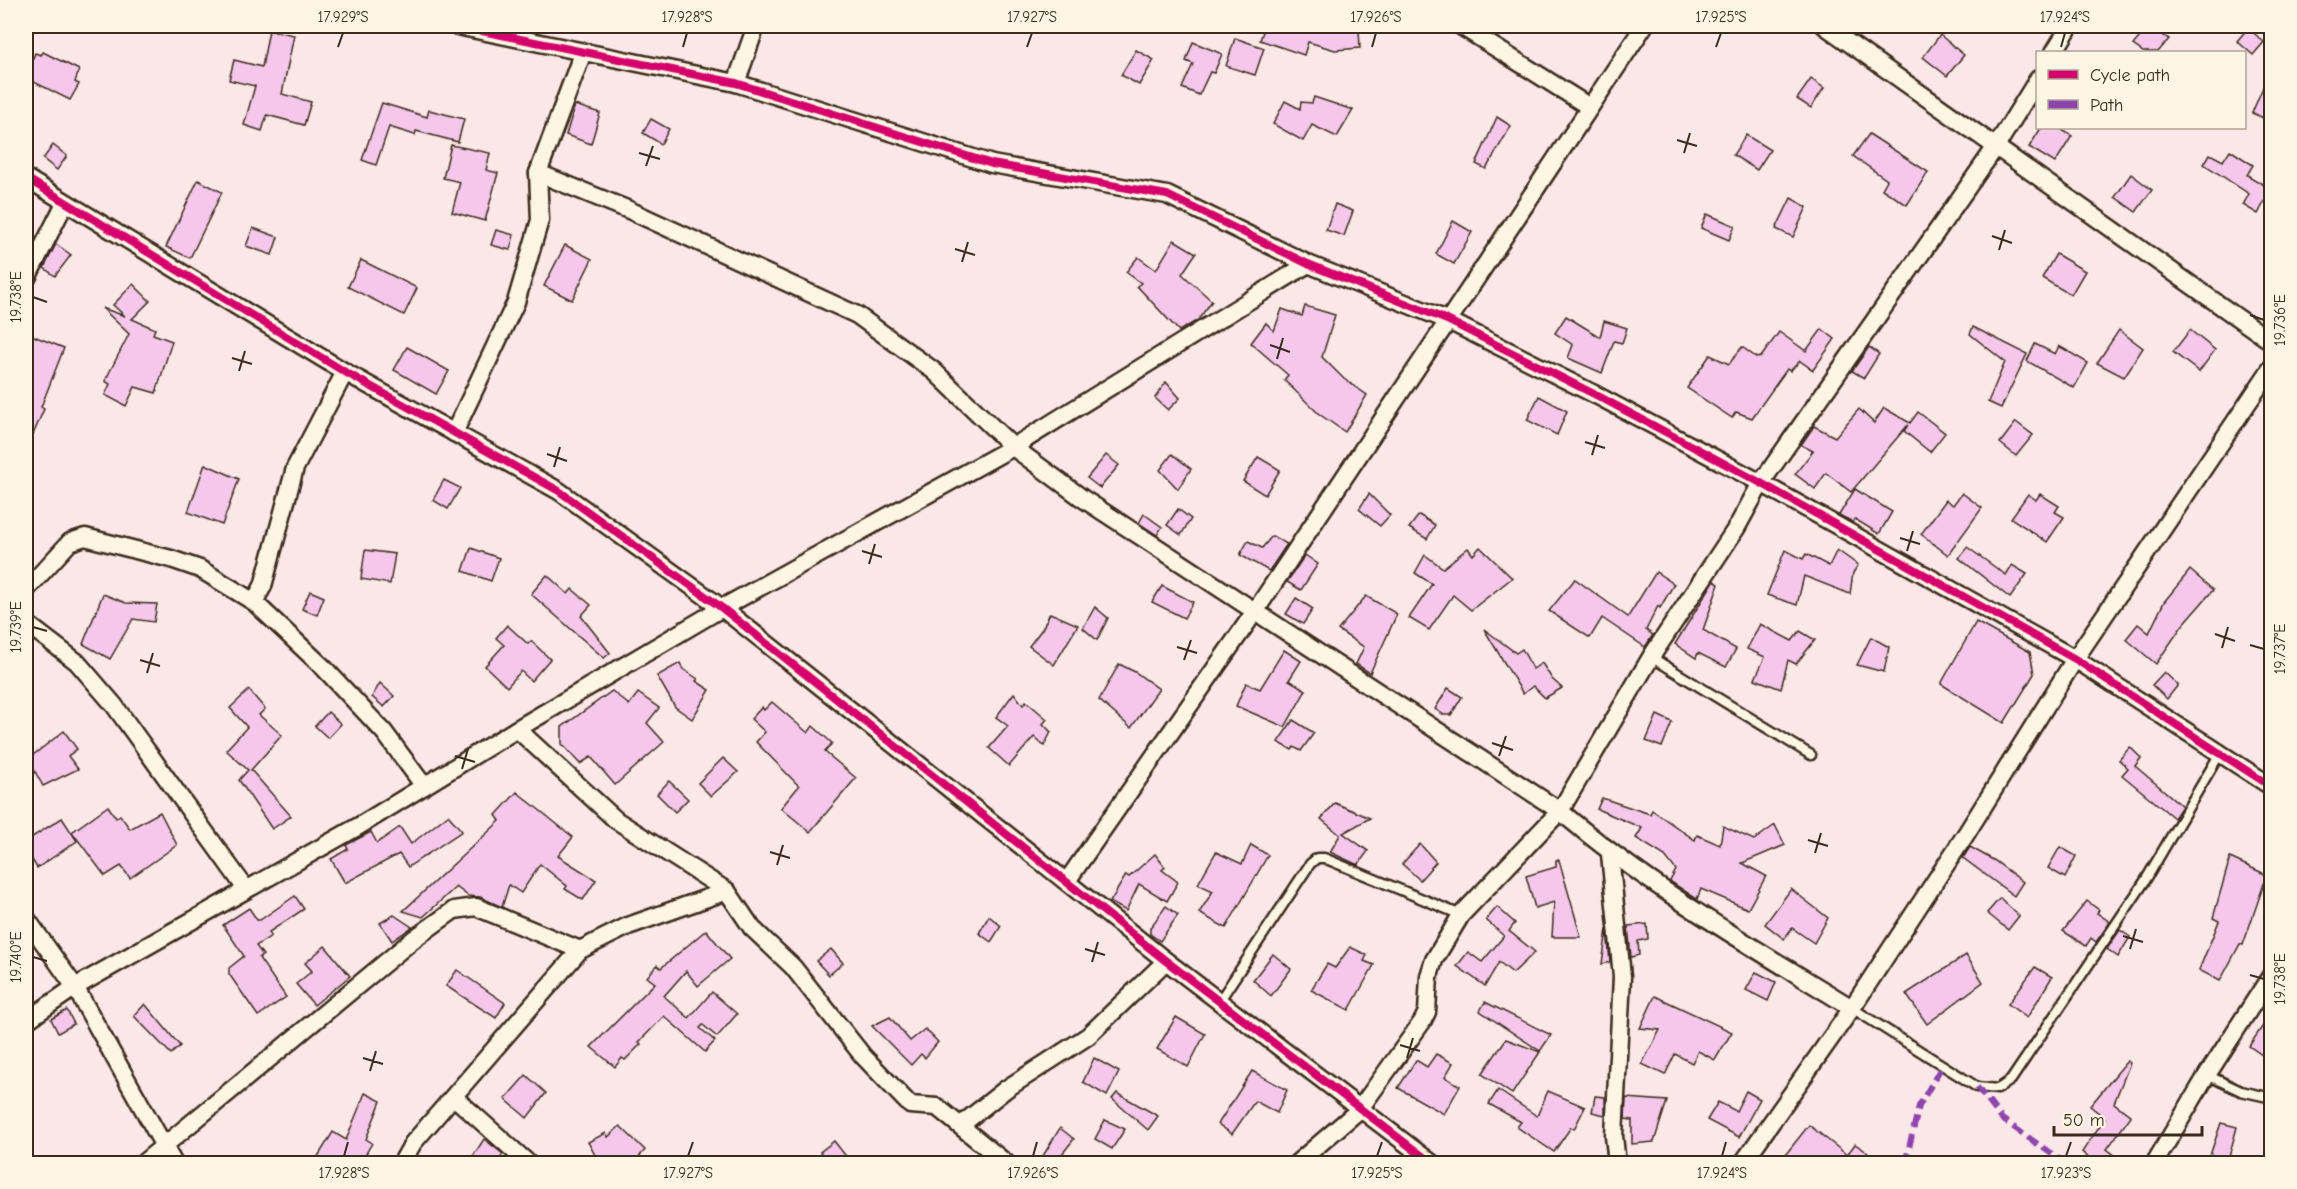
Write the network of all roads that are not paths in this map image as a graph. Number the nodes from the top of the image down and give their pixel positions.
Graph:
1 (457, 26) edge
2 (756, 26) edge
3 (1461, 26) edge
4 (1644, 26) edge
5 (1825, 26) edge
6 (2070, 26) edge
7 (2055, 51) edge
8 (583, 52) junction
9 (2036, 81) edge
10 (736, 83) junction
11 (1588, 106) junction
12 (1997, 145) junction
13 (538, 173) junction
14 (26, 178) edge
15 (65, 203) junction
16 (1308, 264) junction
17 (26, 280) edge
18 (1447, 320) junction
19 (2271, 342) edge
20 (2271, 367) edge
21 (345, 372) junction
22 (454, 433) junction
23 (1013, 447) junction
24 (1761, 483) junction
25 (26, 590) edge
26 (254, 602) junction
27 (722, 608) junction
28 (1256, 610) junction
29 (26, 623) edge
30 (1651, 657) junction
31 (2075, 659) junction
32 (518, 729) junction
33 (2219, 754) junction
34 (1811, 755) dead end
35 (424, 786) junction
36 (2271, 787) edge
37 (1560, 811) junction
38 (1610, 854) junction
39 (1067, 881) junction
40 (246, 889) junction
41 (727, 891) junction
42 (1461, 915) junction
43 (26, 918) edge
44 (580, 950) junction
45 (1166, 961) junction
46 (2271, 974) edge
47 (75, 987) junction
48 (1220, 1000) junction
49 (1852, 1008) junction
50 (26, 1021) edge
51 (2207, 1074) junction
52 (454, 1096) junction
53 (2271, 1098) edge
54 (1359, 1110) junction
55 (961, 1125) junction
56 (164, 1144) junction
57 (142, 1164) edge
58 (174, 1164) edge
59 (401, 1164) edge
60 (529, 1164) edge
61 (1007, 1164) edge
62 (1296, 1164) edge
63 (1433, 1164) edge
64 (1617, 1164) edge
65 (1742, 1164) edge
66 (2154, 1164) edge

1 - 8 street
2 - 10 street
3 - 11 street
4 - 11 street
5 - 12 street
6 - 7 street
8 - 10 street
8 - 13 street
9 - 12 street
10 - 16 street
11 - 18 street
12 - 19 street
12 - 24 street
13 - 22 street
13 - 23 street
14 - 15 street
15 - 17 street
15 - 21 street
16 - 18 street
16 - 23 street
18 - 24 street
18 - 28 street
20 - 31 street
21 - 22 street
21 - 26 street
22 - 27 street
23 - 27 street
23 - 28 street
24 - 30 street
24 - 31 street
25 - 26 street
26 - 35 street
27 - 32 street
27 - 39 street
28 - 37 street
28 - 39 street
29 - 40 street
30 - 34 lane
30 - 37 street
31 - 33 street
31 - 49 street
32 - 35 street
32 - 41 street
33 - 36 street
33 - 49 lane
35 - 40 street
37 - 38 street
37 - 42 street
38 - 49 street
38 - 64 street
39 - 45 street
40 - 47 street
41 - 44 street
41 - 55 street
42 - 48 lane
42 - 54 street
43 - 47 street
44 - 52 street
44 - 56 street
45 - 48 street
45 - 55 street
46 - 51 street
47 - 50 street
47 - 56 street
48 - 54 street
49 - 65 street
51 - 53 lane
51 - 66 street
52 - 59 street
52 - 60 street
54 - 62 street
54 - 63 street
55 - 61 street
56 - 57 street
56 - 58 street

